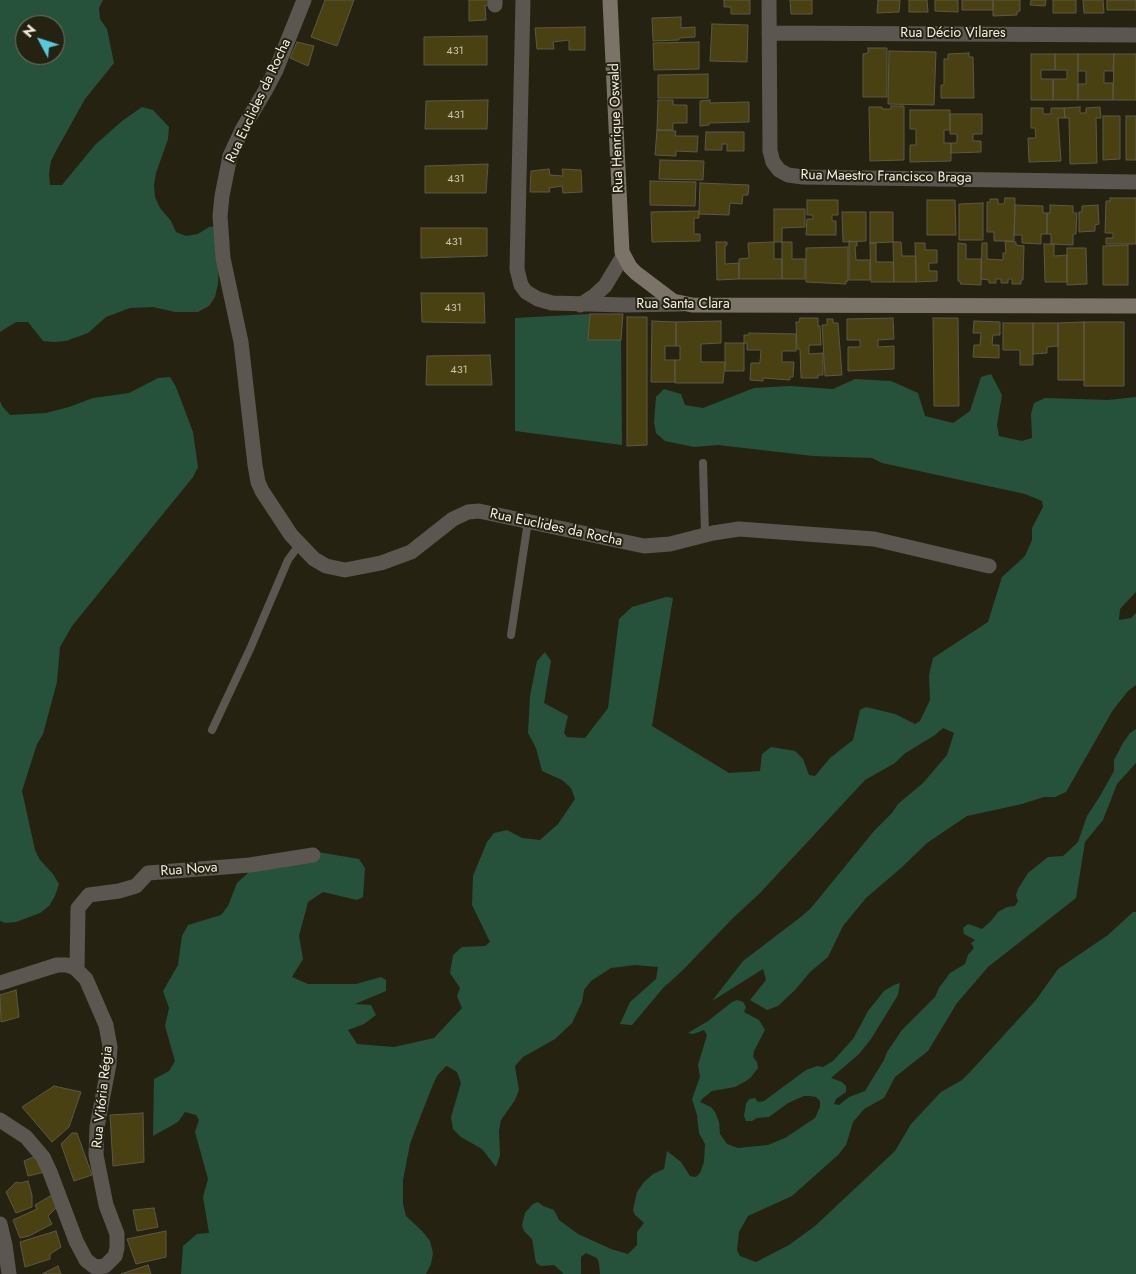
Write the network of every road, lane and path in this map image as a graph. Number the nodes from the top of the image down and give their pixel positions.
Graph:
1 (304, 0) edge
2 (523, 0) edge
3 (769, 0) edge
4 (613, 5) edge
5 (769, 33) junction
6 (1136, 35) edge
7 (1136, 182) edge
8 (624, 256) junction
9 (682, 304) junction
10 (580, 305) junction
11 (1136, 306) edge
12 (703, 463) dead end
13 (528, 521) junction
14 (705, 534) junction
15 (299, 545) junction
16 (989, 566) dead end
17 (511, 635) dead end
18 (212, 730) dead end
19 (314, 855) dead end
20 (77, 969) junction
21 (0, 983) edge
22 (0, 1120) edge
23 (0, 1224) edge
24 (9, 1274) edge

1 - 15 street, Rua Euclides da Rocha
2 - 10 street, Rua Santa Clara
3 - 5 street, Rua Maestro Francisco Braga
4 - 8 main road, Rua Henrique Oswald
5 - 6 street, Rua Décio Vilares
5 - 7 street, Rua Maestro Francisco Braga
8 - 9 main road, Rua Henrique Oswald
8 - 10 street
9 - 10 street, Rua Santa Clara
9 - 11 main road, Rua Santa Clara
12 - 14 lane
13 - 14 street, Rua Euclides da Rocha
13 - 15 street, Rua Euclides da Rocha
13 - 17 lane
14 - 16 street, Rua Euclides da Rocha
15 - 18 lane
19 - 20 street, Rua Nova
20 - 21 street
20 - 22 street, Rua Vitória Régia
23 - 24 street

